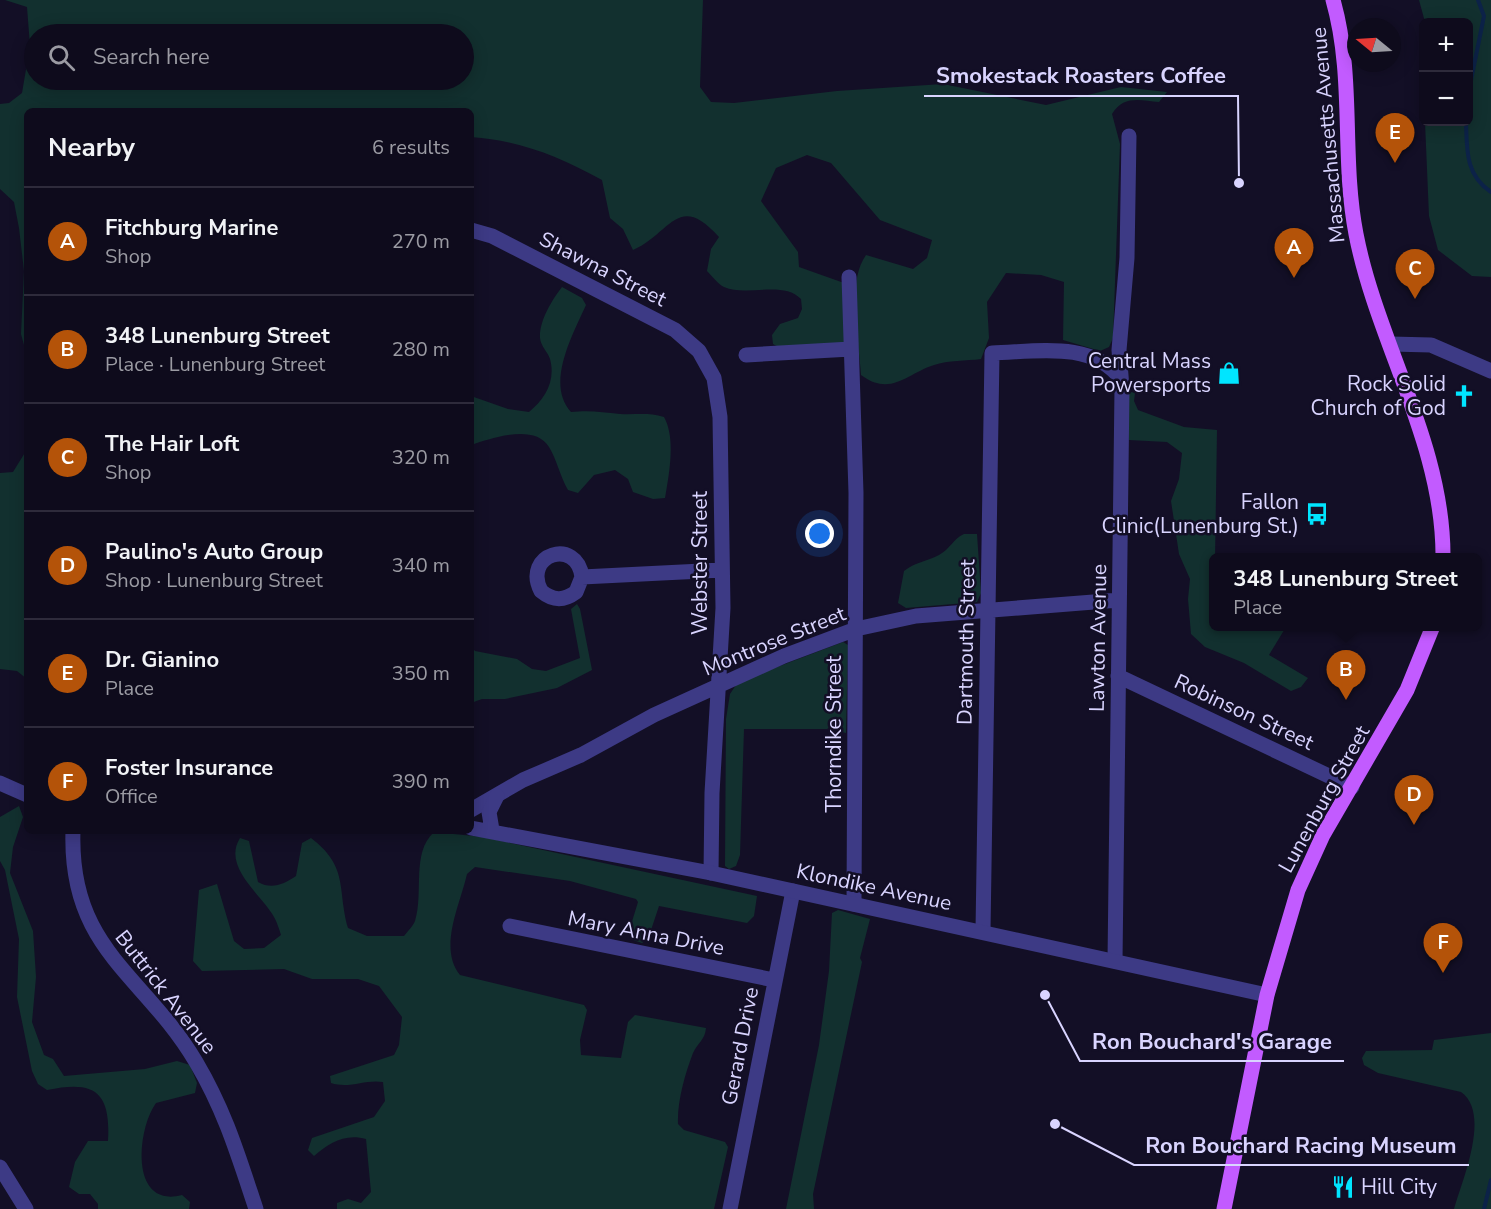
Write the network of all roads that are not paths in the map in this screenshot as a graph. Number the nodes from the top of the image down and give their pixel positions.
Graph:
1 (1333, 0) edge
2 (1129, 136) dead end
3 (474, 231) edge
4 (849, 277) dead end
5 (1390, 344) junction
6 (851, 349) junction
7 (746, 355) dead end
8 (706, 362) joint
9 (1491, 371) edge
10 (1121, 379) junction
11 (1443, 553) edge
12 (722, 570) junction
13 (582, 577) dead end
14 (1119, 600) junction
15 (988, 609) junction
16 (855, 629) junction
17 (1431, 631) edge
18 (1118, 676) junction
19 (720, 684) junction
20 (0, 783) edge
21 (1352, 787) junction
22 (24, 794) edge
23 (496, 796) junction
24 (474, 808) edge
25 (474, 828) edge
26 (492, 830) junction
27 (74, 834) edge
28 (711, 873) junction
29 (793, 891) junction
30 (854, 904) junction
31 (510, 927) dead end
32 (982, 931) junction
33 (1115, 961) junction
34 (774, 980) junction
35 (1267, 995) junction
36 (0, 1167) edge
37 (26, 1209) edge
38 (256, 1209) edge
39 (730, 1209) edge
40 (1224, 1209) edge

1 - 5 main road, Massachusetts Avenue
2 - 10 street, Lawton Avenue
3 - 8 street, Shawna Street
4 - 6 street, Thorndike Street
5 - 9 street
5 - 11 main road, Massachusetts Avenue
6 - 7 street
6 - 16 street, Thorndike Street
8 - 12 street, Webster Street
10 - 14 street, Lawton Avenue
10 - 15 street, Dartmouth Street
12 - 13 street
12 - 19 street, Webster Street
14 - 15 street, Montrose Street
14 - 18 street, Lawton Avenue
15 - 16 street, Montrose Street
15 - 32 street, Dartmouth Street
16 - 19 street, Montrose Street
16 - 30 street, Thorndike Street
17 - 21 main road, Lunenburg Street
18 - 21 street, Robinson Street
18 - 33 street, Lawton Avenue
19 - 23 street, Montrose Street
19 - 28 street, Webster Street
20 - 22 street
21 - 35 main road, Lunenburg Street
23 - 24 street, Montrose Street
23 - 26 street
25 - 26 street, Klondike Avenue
26 - 28 street, Klondike Avenue
27 - 38 street, Buttrick Avenue
28 - 29 street, Klondike Avenue
29 - 30 street, Klondike Avenue
29 - 34 street, Gerard Drive
30 - 32 street, Klondike Avenue
31 - 34 street, Mary Anna Drive
32 - 33 street, Klondike Avenue
33 - 35 street, Klondike Avenue
34 - 39 street, Gerard Drive
35 - 40 main road, Lunenburg Street
36 - 37 street

